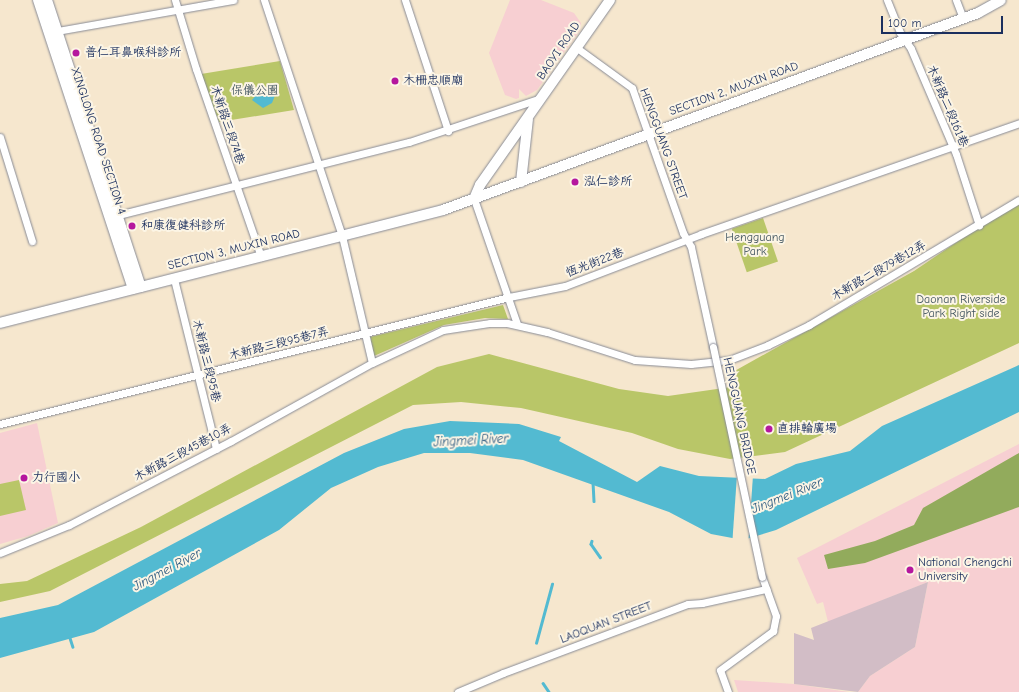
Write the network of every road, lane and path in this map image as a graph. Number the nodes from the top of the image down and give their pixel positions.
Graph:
1 (38, 0) edge
2 (47, 0) edge
3 (175, 0) edge
4 (233, 0) edge
5 (264, 0) edge
6 (405, 0) edge
7 (610, 0) edge
8 (887, 0) edge
9 (956, 0) edge
10 (1001, 0) edge
11 (177, 9) junction
12 (963, 18) junction
13 (57, 31) junction
14 (905, 40) junction
15 (577, 48) junction
16 (542, 98) junction
17 (528, 117) junction
18 (1019, 123) edge
19 (448, 131) junction
20 (648, 134) junction
21 (0, 137) edge
22 (952, 146) junction
23 (321, 165) junction
24 (520, 182) junction
25 (236, 186) junction
26 (474, 199) junction
27 (1019, 200) edge
28 (118, 215) junction
29 (978, 225) junction
30 (342, 236) junction
31 (687, 240) junction
32 (32, 241) dead end
33 (691, 247) joint
34 (261, 257) junction
35 (174, 279) junction
36 (137, 288) junction
37 (509, 297) junction
38 (0, 323) edge
39 (517, 324) junction
40 (366, 333) junction
41 (372, 363) junction
42 (198, 376) junction
43 (0, 424) edge
44 (216, 449) junction
45 (0, 552) edge
46 (766, 589) junction
47 (458, 692) edge
48 (728, 692) edge

1 - 36 main road, XINGLONG ROAD SECTION 4
2 - 13 main road, XINGLONG ROAD SECTION 4
3 - 11 street, 木新路三段74巷
4 - 11 street
5 - 23 street
6 - 19 street
7 - 15 main road, BAOYI ROAD
8 - 14 street, 木新路二段161巷
9 - 12 street
10 - 12 main road, SECTION 2, MUXIN ROAD
11 - 13 street
11 - 25 street, 木新路三段74巷
12 - 14 main road, SECTION 2, MUXIN ROAD
13 - 28 main road, XINGLONG ROAD SECTION 4
14 - 20 main road, SECTION 2, MUXIN ROAD
14 - 22 street, 木新路二段161巷
15 - 16 main road, BAOYI ROAD
15 - 20 street, HENGGUANG STREET
16 - 17 main road, BAOYI ROAD
16 - 19 street
17 - 24 main road
17 - 26 main road, BAOYI ROAD
18 - 22 street, 恆光街22巷
19 - 23 street
20 - 24 main road, SECTION 2, MUXIN ROAD
20 - 31 street, HENGGUANG STREET
21 - 32 street
22 - 29 street, 木新路二段161巷
22 - 31 street, 恆光街22巷
23 - 25 street
23 - 30 street
24 - 26 main road, SECTION 2, MUXIN ROAD
25 - 28 street
25 - 34 street, 木新路三段74巷
26 - 30 main road, SECTION 3, MUXIN ROAD
26 - 37 street
27 - 29 street, 木新路二段79巷12弄
28 - 36 main road, XINGLONG ROAD SECTION 4
29 - 39 street, 木新路二段79巷12弄
30 - 34 main road, SECTION 3, MUXIN ROAD
30 - 40 street
31 - 33 street, HENGGUANG STREET
31 - 37 street, 恆光街22巷
33 - 46 street, HENGGUANG BRIDGE, bridge
34 - 35 main road, SECTION 3, MUXIN ROAD
35 - 36 main road, SECTION 3, MUXIN ROAD
35 - 42 street, 木新路三段95巷
36 - 38 main road, SECTION 3, MUXIN ROAD
37 - 39 street
37 - 40 street, 恆光街22巷
39 - 41 street, 木新路三段45巷10弄
40 - 41 street
40 - 42 street, 木新路三段95巷7弄
41 - 44 street, 木新路三段45巷10弄
42 - 43 street, 木新路三段95巷7弄
42 - 44 street, 木新路三段95巷
44 - 45 street, 木新路三段45巷10弄
46 - 47 street, LAOQUAN STREET
46 - 48 street, HENGGUANG BRIDGE

